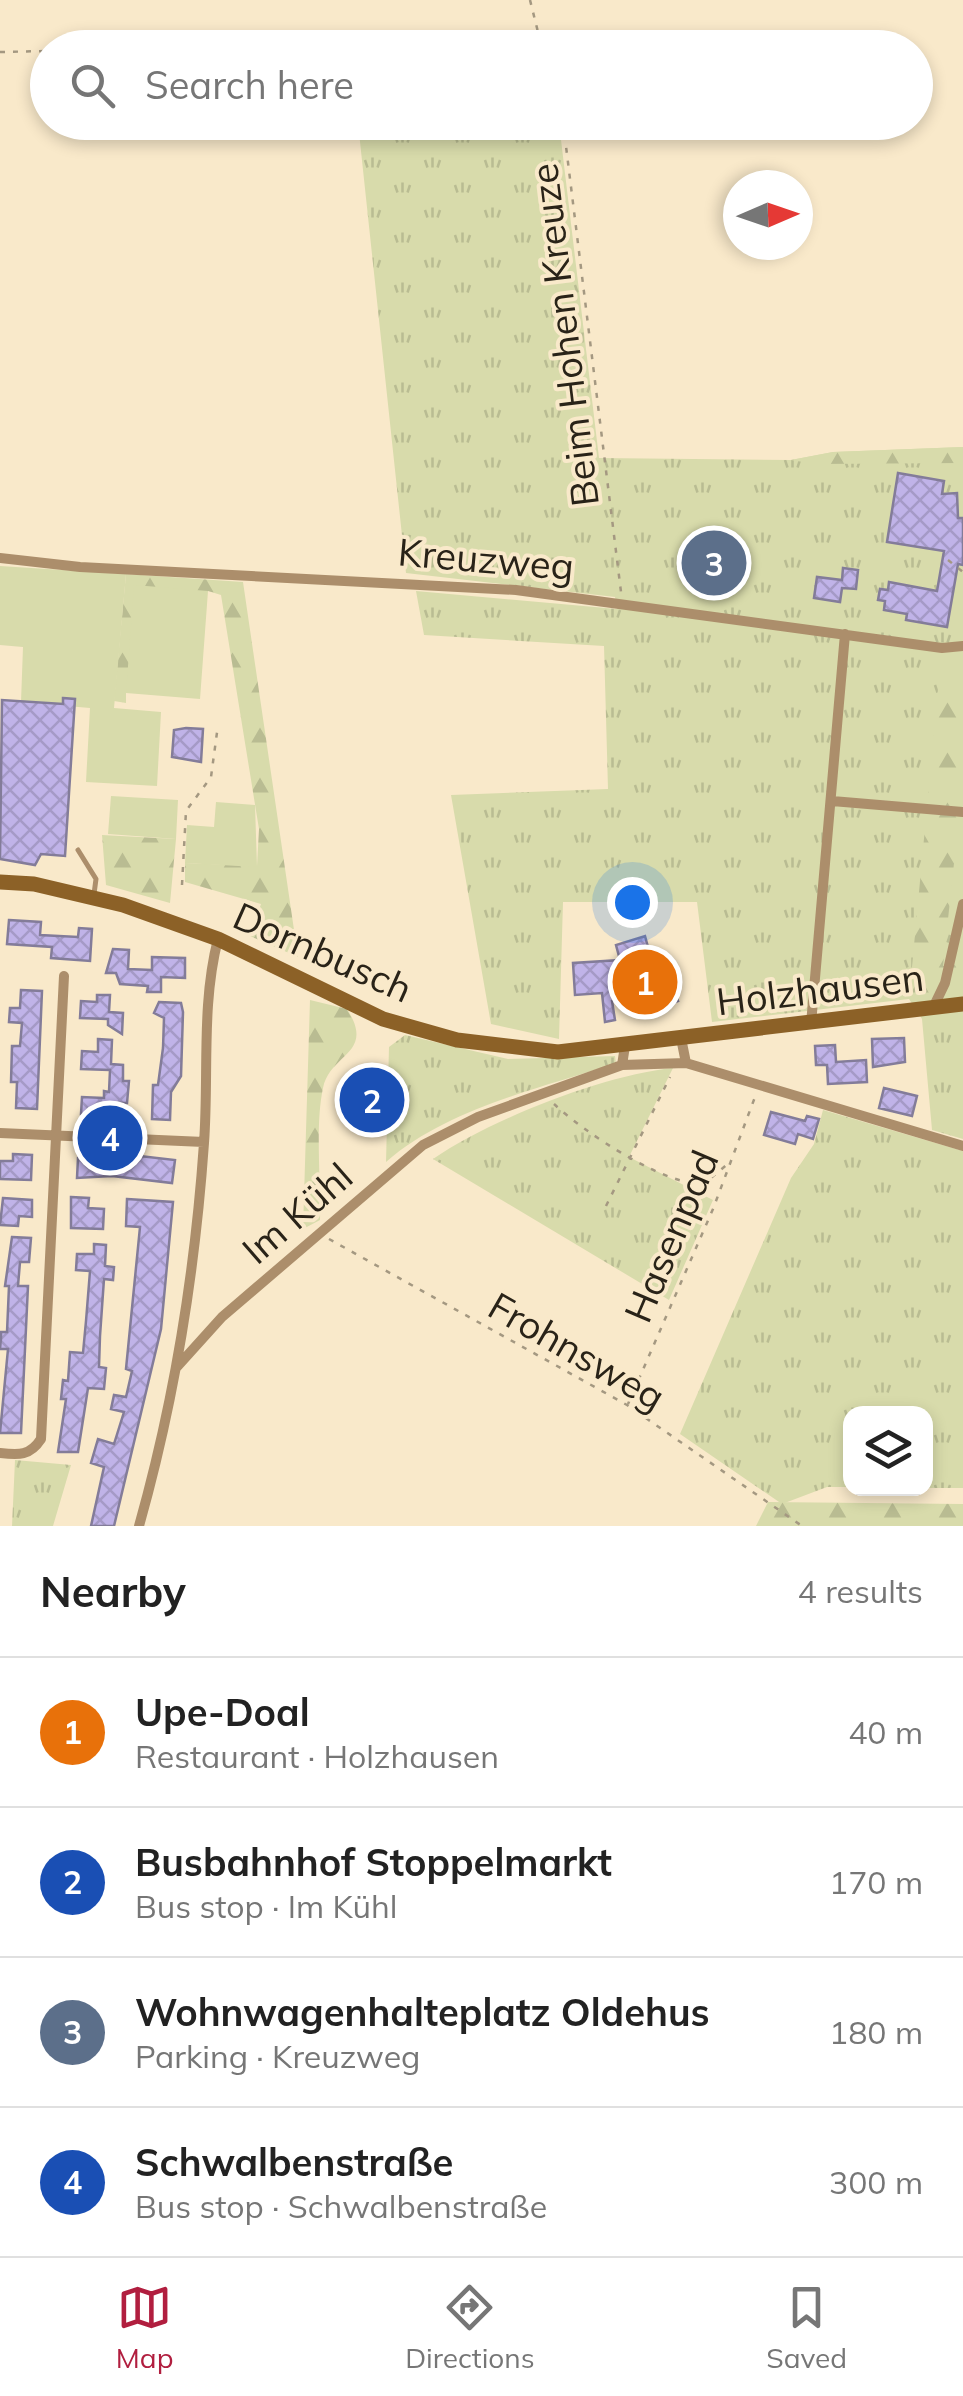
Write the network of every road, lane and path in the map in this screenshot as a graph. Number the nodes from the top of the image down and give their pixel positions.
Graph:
1 (530, 0) edge
2 (538, 30) edge
3 (30, 51) edge
4 (0, 52) edge
5 (565, 140) edge
6 (0, 558) edge
7 (948, 560) dead end
8 (963, 572) edge
9 (622, 602) junction
10 (845, 634) junction
11 (963, 646) edge
12 (218, 724) dead end
13 (832, 801) junction
14 (963, 812) edge
15 (78, 850) dead end
16 (0, 882) edge
17 (182, 885) dead end
18 (94, 897) junction
19 (963, 904) edge
20 (218, 938) junction
21 (959, 941) edge
22 (64, 976) dead end
23 (963, 1004) edge
24 (933, 1008) junction
25 (811, 1024) junction
26 (682, 1038) junction
27 (625, 1046) junction
28 (682, 1062) junction
29 (622, 1065) junction
30 (760, 1086) junction
31 (542, 1094) junction
32 (0, 1133) edge
33 (56, 1136) junction
34 (204, 1142) junction
35 (963, 1146) edge
36 (632, 1157) junction
37 (731, 1161) junction
38 (606, 1206) dead end
39 (318, 1233) junction
40 (176, 1368) junction
41 (627, 1405) junction
42 (0, 1453) edge
43 (139, 1526) edge
44 (802, 1526) edge

1 - 2 path
3 - 4 path
5 - 9 path, Beim Hohen Kreuze
6 - 9 street, Kreuzweg
7 - 8 path
9 - 10 street, Kreuzweg
10 - 11 street, Kreuzweg
10 - 13 street
12 - 17 path
13 - 14 street
13 - 25 street
15 - 18 lane
16 - 18 street, Dornbusch
18 - 20 street, Dornbusch
19 - 21 street
20 - 27 street, Dornbusch
20 - 34 street, Im Kühl
21 - 24 street
22 - 33 street
23 - 24 street, Holzhausen
24 - 25 street, Holzhausen
25 - 26 street, Holzhausen
26 - 27 street, Holzhausen
26 - 28 street
27 - 29 street
28 - 29 street, Im Kühl
28 - 30 street
28 - 36 path
29 - 31 street, Im Kühl
30 - 35 street
30 - 37 path, Hasenpad
31 - 36 path
31 - 39 street, Im Kühl
32 - 33 street
33 - 34 street
33 - 42 street
34 - 40 street, Im Kühl
36 - 37 path
36 - 38 path
37 - 41 path, Hasenpad
39 - 40 street, Im Kühl
39 - 41 path, Frohnsweg
40 - 43 street, Im Kühl
41 - 44 path, Frohnsweg

